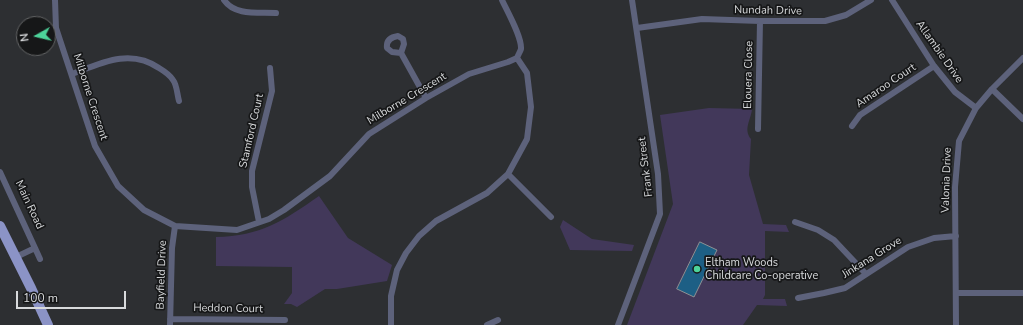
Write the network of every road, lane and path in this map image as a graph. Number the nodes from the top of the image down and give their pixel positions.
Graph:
1 (55, 0) edge
2 (224, 0) edge
3 (502, 0) edge
4 (632, 0) edge
5 (871, 0) edge
6 (892, 0) edge
7 (276, 13) dead end
8 (760, 22) junction
9 (637, 28) junction
10 (400, 53) dead end
11 (517, 58) junction
12 (1023, 58) edge
13 (934, 66) junction
14 (270, 68) dead end
15 (72, 74) junction
16 (992, 89) junction
17 (426, 98) junction
18 (179, 101) dead end
19 (976, 108) junction
20 (1023, 119) edge
21 (852, 126) dead end
22 (758, 129) dead end
23 (0, 172) edge
24 (508, 174) junction
25 (551, 217) dead end
26 (259, 222) junction
27 (795, 222) dead end
28 (0, 226) edge
29 (176, 226) junction
30 (956, 236) junction
31 (35, 248) junction
32 (16, 257) junction
33 (40, 259) dead end
34 (866, 274) junction
35 (956, 293) junction
36 (1023, 293) edge
37 (798, 298) dead end
38 (285, 320) dead end
39 (498, 320) dead end
40 (170, 322) edge
41 (48, 325) edge
42 (391, 325) edge
43 (488, 325) edge
44 (618, 325) edge
45 (956, 325) edge

1 - 15 street, Milborne Crescent
2 - 7 street
3 - 11 street
4 - 9 street, Frank Street
5 - 8 street, Nundah Drive
6 - 13 street, Allambie Drive
8 - 9 street, Nundah Drive
8 - 22 street, Elouera Close
9 - 44 street, Frank Street
10 - 17 street
11 - 17 street, Milborne Crescent
11 - 24 street
12 - 16 street, Valonia Drive
13 - 19 street, Allambie Drive
13 - 21 street, Amaroo Court
14 - 26 street, Stamford Court
15 - 18 street
15 - 29 street, Milborne Crescent
16 - 19 street, Valonia Drive
16 - 20 street
17 - 26 street, Milborne Crescent
19 - 30 street, Valonia Drive
23 - 31 street, Main Road
24 - 25 street
24 - 42 street
26 - 29 street, Milborne Crescent
27 - 34 street
28 - 32 main road
29 - 40 street, Bayfield Drive
30 - 34 street, Jinkana Grove
30 - 35 street, Valonia Drive
31 - 32 street
31 - 33 street, Main Road
32 - 41 main road
34 - 37 street, Jinkana Grove
35 - 36 street
35 - 45 street, Valonia Drive
38 - 40 street, Heddon Court
39 - 43 street

